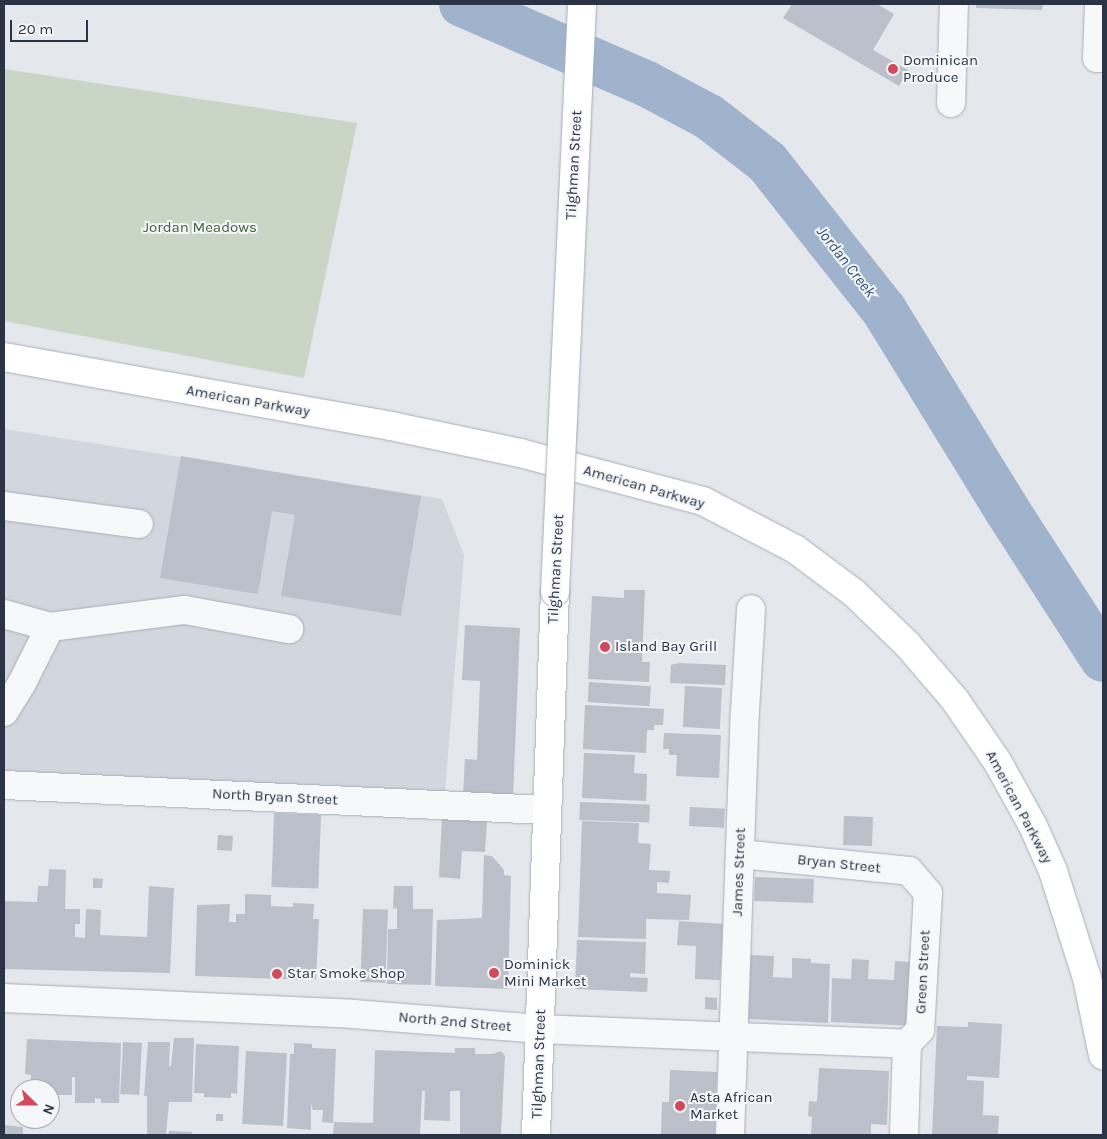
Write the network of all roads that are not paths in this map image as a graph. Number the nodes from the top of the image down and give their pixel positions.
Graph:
1 (582, 4) edge
2 (954, 4) edge
3 (1099, 4) edge
4 (1103, 58) edge
5 (951, 103) dead end
6 (4, 357) edge
7 (4, 506) edge
8 (139, 524) dead end
9 (750, 609) dead end
10 (4, 614) edge
11 (50, 627) junction
12 (289, 630) dead end
13 (4, 712) edge
14 (4, 785) edge
15 (546, 810) junction
16 (740, 854) junction
17 (928, 893) joint
18 (4, 998) edge
19 (540, 1029) junction
20 (733, 1038) junction
21 (906, 1044) junction
22 (1103, 1055) edge
23 (536, 1135) edge
24 (730, 1135) edge
25 (904, 1135) edge

1 - 15 main road, Tilghman Street, bridge
2 - 5 street
3 - 4 street
6 - 22 main road, American Parkway
7 - 8 street
9 - 16 street, James Street
10 - 11 street
11 - 12 street
11 - 13 street
14 - 15 street, North Bryan Street
15 - 19 main road, Tilghman Street
16 - 17 street, Bryan Street
16 - 20 street, James Street
17 - 21 street, Green Street
18 - 19 street, North 2nd Street
19 - 20 street, North 2nd Street
19 - 23 main road, Tilghman Street
20 - 21 street, North 2nd Street
20 - 24 street, James Street
21 - 25 street

